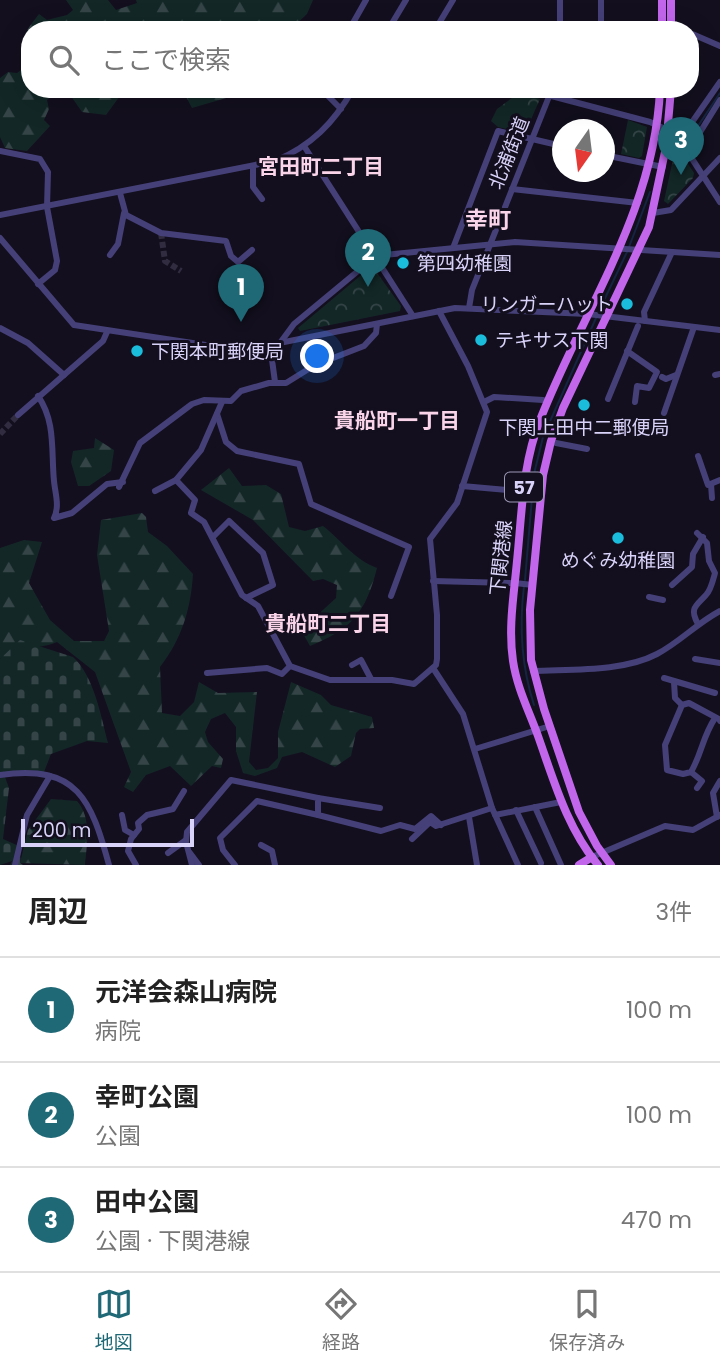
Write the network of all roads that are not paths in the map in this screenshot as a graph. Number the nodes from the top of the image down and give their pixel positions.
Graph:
1 (366, 0) edge
2 (406, 0) edge
3 (453, 0) edge
4 (560, 0) edge
5 (601, 0) edge
6 (662, 0) edge
7 (671, 0) edge
8 (354, 21) edge
9 (393, 21) edge
10 (440, 21) edge
11 (560, 21) edge
12 (601, 21) edge
13 (665, 21) edge
14 (667, 21) edge
15 (699, 37) edge
16 (720, 46) edge
17 (720, 82) edge
18 (330, 98) edge
19 (348, 98) edge
20 (548, 98) edge
21 (569, 98) edge
22 (660, 98) edge
23 (670, 98) edge
24 (720, 100) edge
25 (341, 109) junction
26 (659, 126) junction
27 (668, 130) junction
28 (532, 138) junction
29 (681, 138) junction
30 (552, 143) edge
31 (304, 146) junction
32 (0, 150) edge
33 (689, 150) junction
34 (615, 157) edge
35 (720, 158) edge
36 (650, 164) junction
37 (253, 167) junction
38 (663, 167) junction
39 (704, 175) junction
40 (512, 189) junction
41 (120, 193) junction
42 (262, 199) dead end
43 (720, 202) edge
44 (638, 203) junction
45 (47, 207) junction
46 (124, 213) junction
47 (653, 213) junction
48 (0, 215) edge
49 (0, 238) edge
50 (490, 245) junction
51 (453, 248) junction
52 (621, 249) junction
53 (252, 250) dead end
54 (636, 250) junction
55 (672, 252) junction
56 (110, 255) dead end
57 (720, 255) edge
58 (376, 257) junction
59 (38, 284) junction
60 (469, 308) junction
61 (439, 311) junction
62 (597, 315) junction
63 (413, 316) junction
64 (645, 321) junction
65 (377, 324) junction
66 (638, 326) dead end
67 (694, 327) junction
68 (0, 328) edge
69 (720, 330) edge
70 (107, 332) junction
71 (280, 343) junction
72 (270, 345) junction
73 (627, 351) junction
74 (64, 375) junction
75 (676, 375) junction
76 (662, 377) dead end
77 (275, 382) junction
78 (38, 396) junction
79 (608, 399) dead end
80 (222, 402) junction
81 (484, 402) junction
82 (635, 402) dead end
83 (553, 404) junction
84 (664, 413) dead end
85 (217, 414) junction
86 (18, 415) tunnel mouth
87 (556, 443) dead end
88 (587, 449) dead end
89 (698, 456) dead end
90 (176, 480) junction
91 (720, 480) edge
92 (711, 484) junction
93 (462, 486) junction
94 (155, 491) dead end
95 (523, 492) junction
96 (539, 493) junction
97 (712, 498) dead end
98 (213, 537) junction
99 (718, 568) edge
100 (433, 581) junction
101 (515, 583) junction
102 (531, 584) junction
103 (672, 585) dead end
104 (391, 596) dead end
105 (649, 597) dead end
106 (246, 598) junction
107 (663, 600) dead end
108 (720, 611) edge
109 (698, 624) junction
110 (695, 660) dead end
111 (523, 662) junction
112 (720, 663) edge
113 (352, 664) dead end
114 (290, 666) junction
115 (433, 668) junction
116 (533, 671) junction
117 (207, 673) dead end
118 (664, 678) dead end
119 (371, 679) junction
120 (674, 682) junction
121 (715, 693) dead end
122 (682, 705) junction
123 (718, 720) edge
124 (550, 726) junction
125 (536, 732) junction
126 (475, 749) junction
127 (691, 772) junction
128 (0, 775) edge
129 (50, 776) junction
130 (720, 781) edge
131 (184, 788) dead end
132 (697, 788) dead end
133 (318, 798) junction
134 (561, 802) junction
135 (535, 807) junction
136 (380, 808) dead end
137 (516, 810) junction
138 (493, 811) junction
139 (318, 814) junction
140 (122, 815) dead end
141 (719, 816) edge
142 (469, 817) junction
143 (441, 825) junction
144 (134, 835) junction
145 (412, 839) dead end
146 (186, 840) junction
147 (261, 845) dead end
148 (555, 851) junction
149 (189, 852) junction
150 (168, 853) dead end
151 (603, 855) junction
152 (594, 862) edge
153 (540, 864) edge
154 (15, 865) edge
155 (109, 865) edge
156 (136, 865) edge
157 (192, 865) edge
158 (199, 865) edge
159 (236, 865) edge
160 (275, 865) edge
161 (477, 865) edge
162 (518, 865) edge
163 (561, 865) edge
164 (579, 865) edge
165 (611, 865) edge

1 - 8 street
2 - 9 street
3 - 10 street
4 - 11 street
5 - 12 street
6 - 13 main road
7 - 14 main road
15 - 16 street
17 - 29 street
18 - 25 street
19 - 25 street
20 - 28 street, 北浦街道
21 - 26 street
22 - 26 main road, 下関港線 / 57
23 - 27 main road, 下関港線 / 57
24 - 33 street
25 - 31 street
26 - 27 street
26 - 36 main road, 下関港線 / 57
27 - 29 street
27 - 38 main road, 下関港線 / 57
28 - 30 street
28 - 40 street, 北浦街道
28 - 51 street
29 - 33 street
31 - 37 street
31 - 58 street
32 - 45 street
33 - 39 street
34 - 36 street
35 - 39 street
36 - 38 street
36 - 44 main road, 下関港線 / 57
37 - 41 street
37 - 42 street
38 - 47 main road, 下関港線 / 57
39 - 43 street
39 - 47 street
40 - 44 street
40 - 50 street, 北浦街道
41 - 45 street
41 - 46 street
44 - 52 main road, 下関港線 / 57
45 - 48 street
45 - 59 street
46 - 53 street
46 - 56 street
47 - 54 main road, 下関港線 / 57
49 - 59 street
50 - 51 street
50 - 52 street
50 - 60 street, 北浦街道
51 - 58 street
52 - 54 street
52 - 62 main road, 下関港線 / 57
54 - 55 street
54 - 62 main road, 下関港線 / 57
55 - 57 street
55 - 64 street
58 - 63 street
58 - 71 street
59 - 70 street
60 - 61 street
60 - 62 street
61 - 63 street
61 - 81 street
62 - 64 street
62 - 83 main road, 下関港線 / 57
62 - 83 main road, 下関港線 / 57
63 - 65 street
64 - 67 street
65 - 71 street
65 - 77 street
66 - 73 street
67 - 69 street
67 - 75 street
68 - 74 street
70 - 72 street
70 - 74 street
71 - 72 street
72 - 77 street
73 - 79 street
73 - 82 street
74 - 78 street
75 - 76 street
75 - 84 street
77 - 80 street
78 - 80 street
78 - 86 street
80 - 85 street
81 - 83 street
81 - 93 street
83 - 95 main road, 下関港線 / 57
83 - 96 main road, 下関港線 / 57
85 - 90 street
85 - 104 street
87 - 88 street
89 - 92 street
90 - 94 street
90 - 98 street
91 - 92 street
92 - 97 street
93 - 95 street
93 - 100 street
95 - 96 street
95 - 101 main road, 下関港線 / 57
96 - 102 main road, 下関港線 / 57
98 - 106 street
98 - 106 street
99 - 103 street
99 - 109 street
100 - 101 street
100 - 115 street
101 - 102 street
101 - 111 main road, 下関港線 / 57
102 - 111 main road, 下関港線 / 57
105 - 107 street
106 - 114 street
108 - 109 street
109 - 116 street
110 - 112 street
111 - 116 main road, 下関港線 / 57
111 - 125 main road, 下関港線 / 57
113 - 119 street
114 - 117 street
114 - 119 street
115 - 119 street
115 - 126 street
116 - 124 main road, 下関港線 / 57
118 - 120 street
120 - 121 street
120 - 122 street
122 - 123 street
122 - 127 street
123 - 127 street
124 - 125 street
124 - 151 main road, 下関港線 / 57
125 - 126 street
125 - 134 main road, 下関港線 / 57
126 - 138 street
127 - 132 street
128 - 129 street
129 - 154 street
129 - 155 street
130 - 141 street
131 - 144 street
133 - 136 street
133 - 139 street
133 - 146 street
134 - 135 street
134 - 152 main road, 下関港線 / 57
135 - 137 street
135 - 148 street
137 - 138 street
137 - 153 street
138 - 142 street
138 - 162 street
139 - 143 street
139 - 159 street
140 - 144 street
141 - 151 street
142 - 143 street
142 - 161 street
143 - 145 street
144 - 156 street
146 - 149 street
146 - 150 street
147 - 160 street
148 - 153 street
148 - 163 street
149 - 157 street
149 - 158 street
151 - 152 main road
151 - 165 main road, 下関港線
152 - 164 main road

